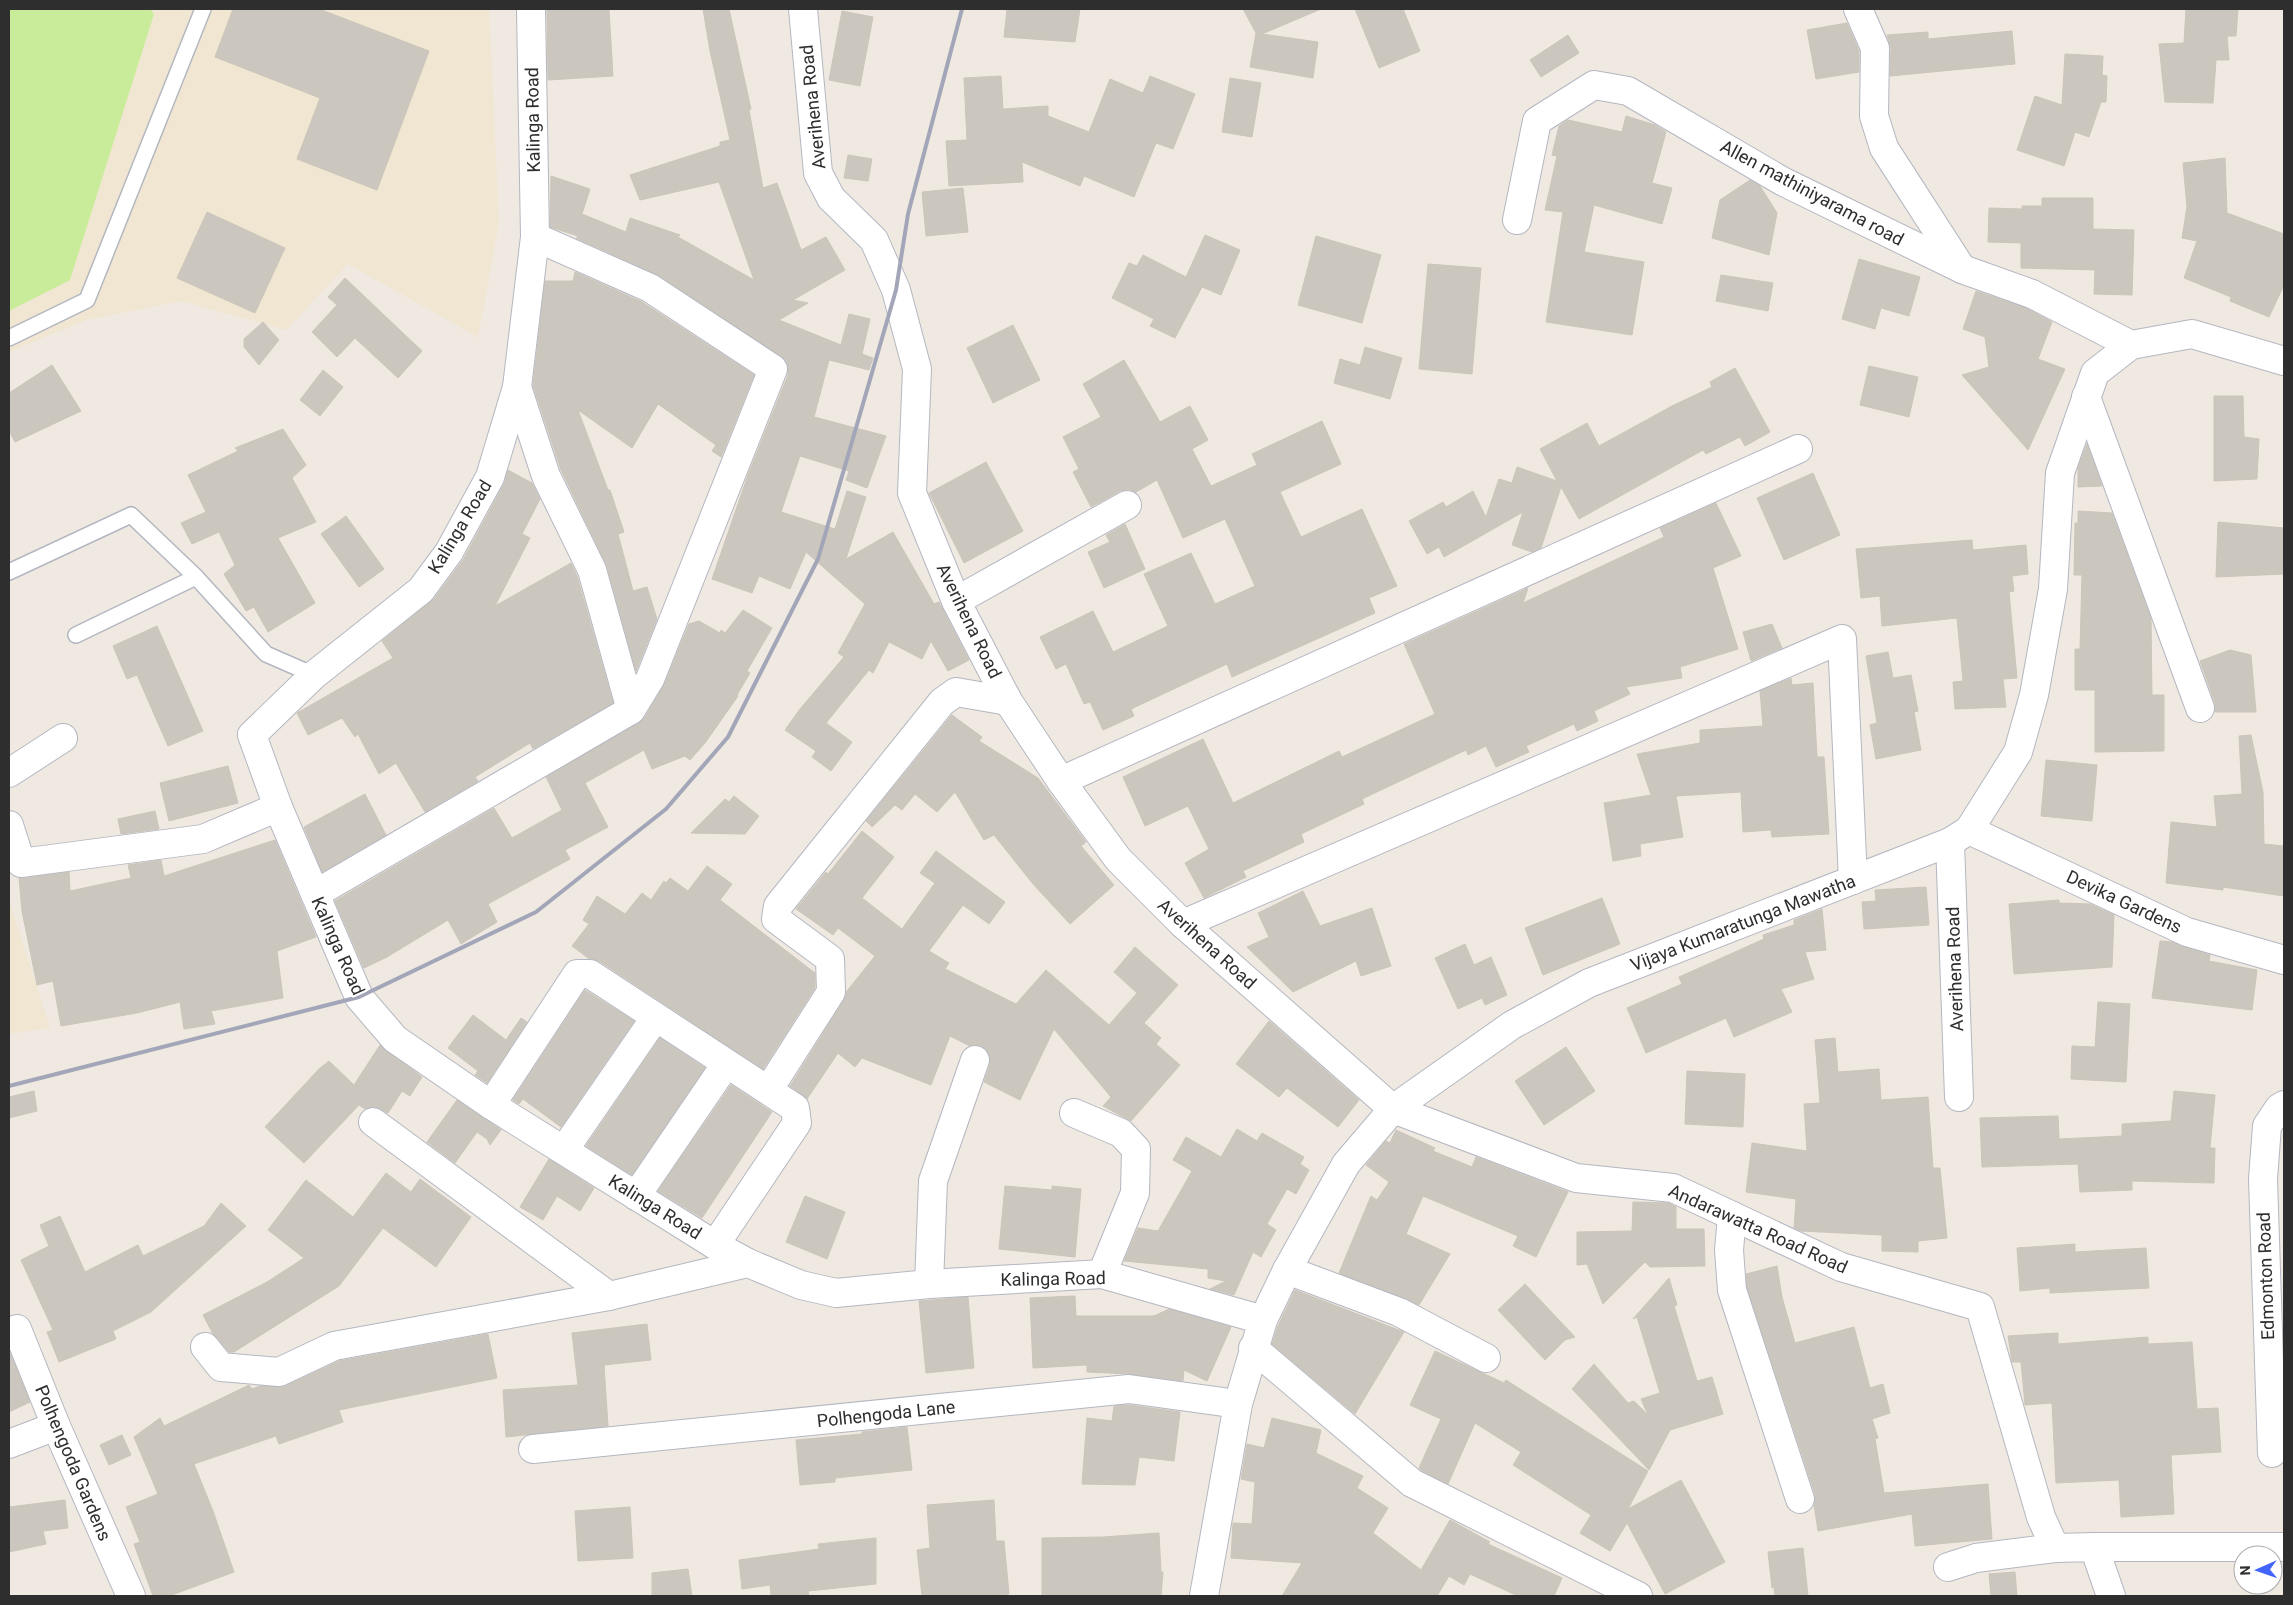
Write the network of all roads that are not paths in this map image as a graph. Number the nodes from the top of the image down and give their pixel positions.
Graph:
1 (203, 9) edge
2 (531, 9) edge
3 (803, 9) edge
4 (1858, 9) edge
5 (1517, 220) dead end
6 (535, 237) junction
7 (1962, 269) junction
8 (9, 338) edge
9 (2131, 345) junction
10 (2284, 361) edge
11 (517, 387) junction
12 (2086, 396) junction
13 (1798, 449) dead end
14 (1128, 505) dead end
15 (9, 572) edge
16 (196, 577) junction
17 (956, 601) junction
18 (76, 635) dead end
19 (314, 675) junction
20 (1008, 702) junction
21 (2200, 708) dead end
22 (631, 710) junction
23 (63, 738) dead end
24 (9, 773) edge
25 (1061, 781) junction
26 (278, 807) junction
27 (9, 825) edge
28 (1960, 836) junction
29 (1853, 880) junction
30 (316, 894) junction
31 (1183, 924) junction
32 (2284, 960) edge
33 (656, 1018) junction
34 (975, 1060) dead end
35 (726, 1064) junction
36 (769, 1089) junction
37 (1959, 1097) dead end
38 (491, 1105) junction
39 (2284, 1105) edge
40 (1393, 1109) junction
41 (1074, 1113) dead end
42 (373, 1122) dead end
43 (564, 1150) junction
44 (636, 1196) junction
45 (1732, 1216) junction
46 (715, 1245) junction
47 (748, 1263) junction
48 (1287, 1270) junction
49 (1102, 1274) junction
50 (929, 1284) junction
51 (609, 1296) junction
52 (1263, 1320) junction
53 (17, 1329) dead end
54 (205, 1347) dead end
55 (1254, 1348) junction
56 (1486, 1358) dead end
57 (1238, 1404) junction
58 (56, 1426) junction
59 (9, 1444) edge
60 (533, 1449) dead end
61 (2272, 1453) dead end
62 (1800, 1499) dead end
63 (2094, 1547) junction
64 (2284, 1547) edge
65 (2054, 1548) junction
66 (1948, 1567) dead end
67 (131, 1596) edge
68 (1204, 1596) edge
69 (1638, 1596) edge
70 (2111, 1596) edge

1 - 8 lane
2 - 6 street, Kalinga Road
3 - 17 street, Averihena Road
4 - 7 street
5 - 7 street, Allen mathiniyarama road
6 - 11 street, Kalinga Road
6 - 22 street
7 - 9 street, Allen mathiniyarama road
9 - 10 street
9 - 12 street
11 - 19 street, Kalinga Road
11 - 22 street
12 - 21 street
12 - 28 street
13 - 25 street
14 - 17 street
15 - 16 lane
16 - 18 lane
16 - 19 lane
17 - 20 street, Averihena Road
19 - 26 street, Kalinga Road
20 - 25 street, Averihena Road
20 - 36 street
22 - 30 street
23 - 24 street
25 - 31 street, Averihena Road
26 - 27 street
26 - 30 street, Kalinga Road
28 - 29 street, Vijaya Kumaratunga Mawatha
28 - 32 street, Devika Gardens
28 - 37 street, Averihena Road
29 - 31 street
29 - 40 street, Vijaya Kumaratunga Mawatha
30 - 38 street, Kalinga Road
31 - 40 street, Averihena Road
33 - 35 street
33 - 38 street
33 - 43 street
34 - 50 street
35 - 36 street
35 - 44 street
36 - 46 street
38 - 43 street, Kalinga Road
39 - 61 street, Edmonton Road
40 - 45 street, Andarawatta Road Road
40 - 48 street, Vijaya Kumaratunga Mawatha
41 - 49 street
42 - 51 street
43 - 44 street, Kalinga Road
44 - 46 street, Kalinga Road
45 - 62 street
45 - 65 street, Andarawatta Road Road
46 - 47 street, Kalinga Road
47 - 50 street, Kalinga Road
47 - 51 street
48 - 52 street, Vijaya Kumaratunga Mawatha
48 - 56 street
49 - 50 street, Kalinga Road
49 - 52 street, Kalinga Road
51 - 54 street
52 - 55 street, Vijaya Kumaratunga Mawatha
53 - 58 street, Polhengoda Gardens
55 - 57 street, Vijaya Kumaratunga Mawatha
55 - 69 street
57 - 60 street, Polhengoda Lane
57 - 68 street, Vijaya Kumaratunga Mawatha
58 - 59 street
58 - 67 street, Polhengoda Gardens
63 - 64 street
63 - 65 street
63 - 70 street
65 - 66 street

